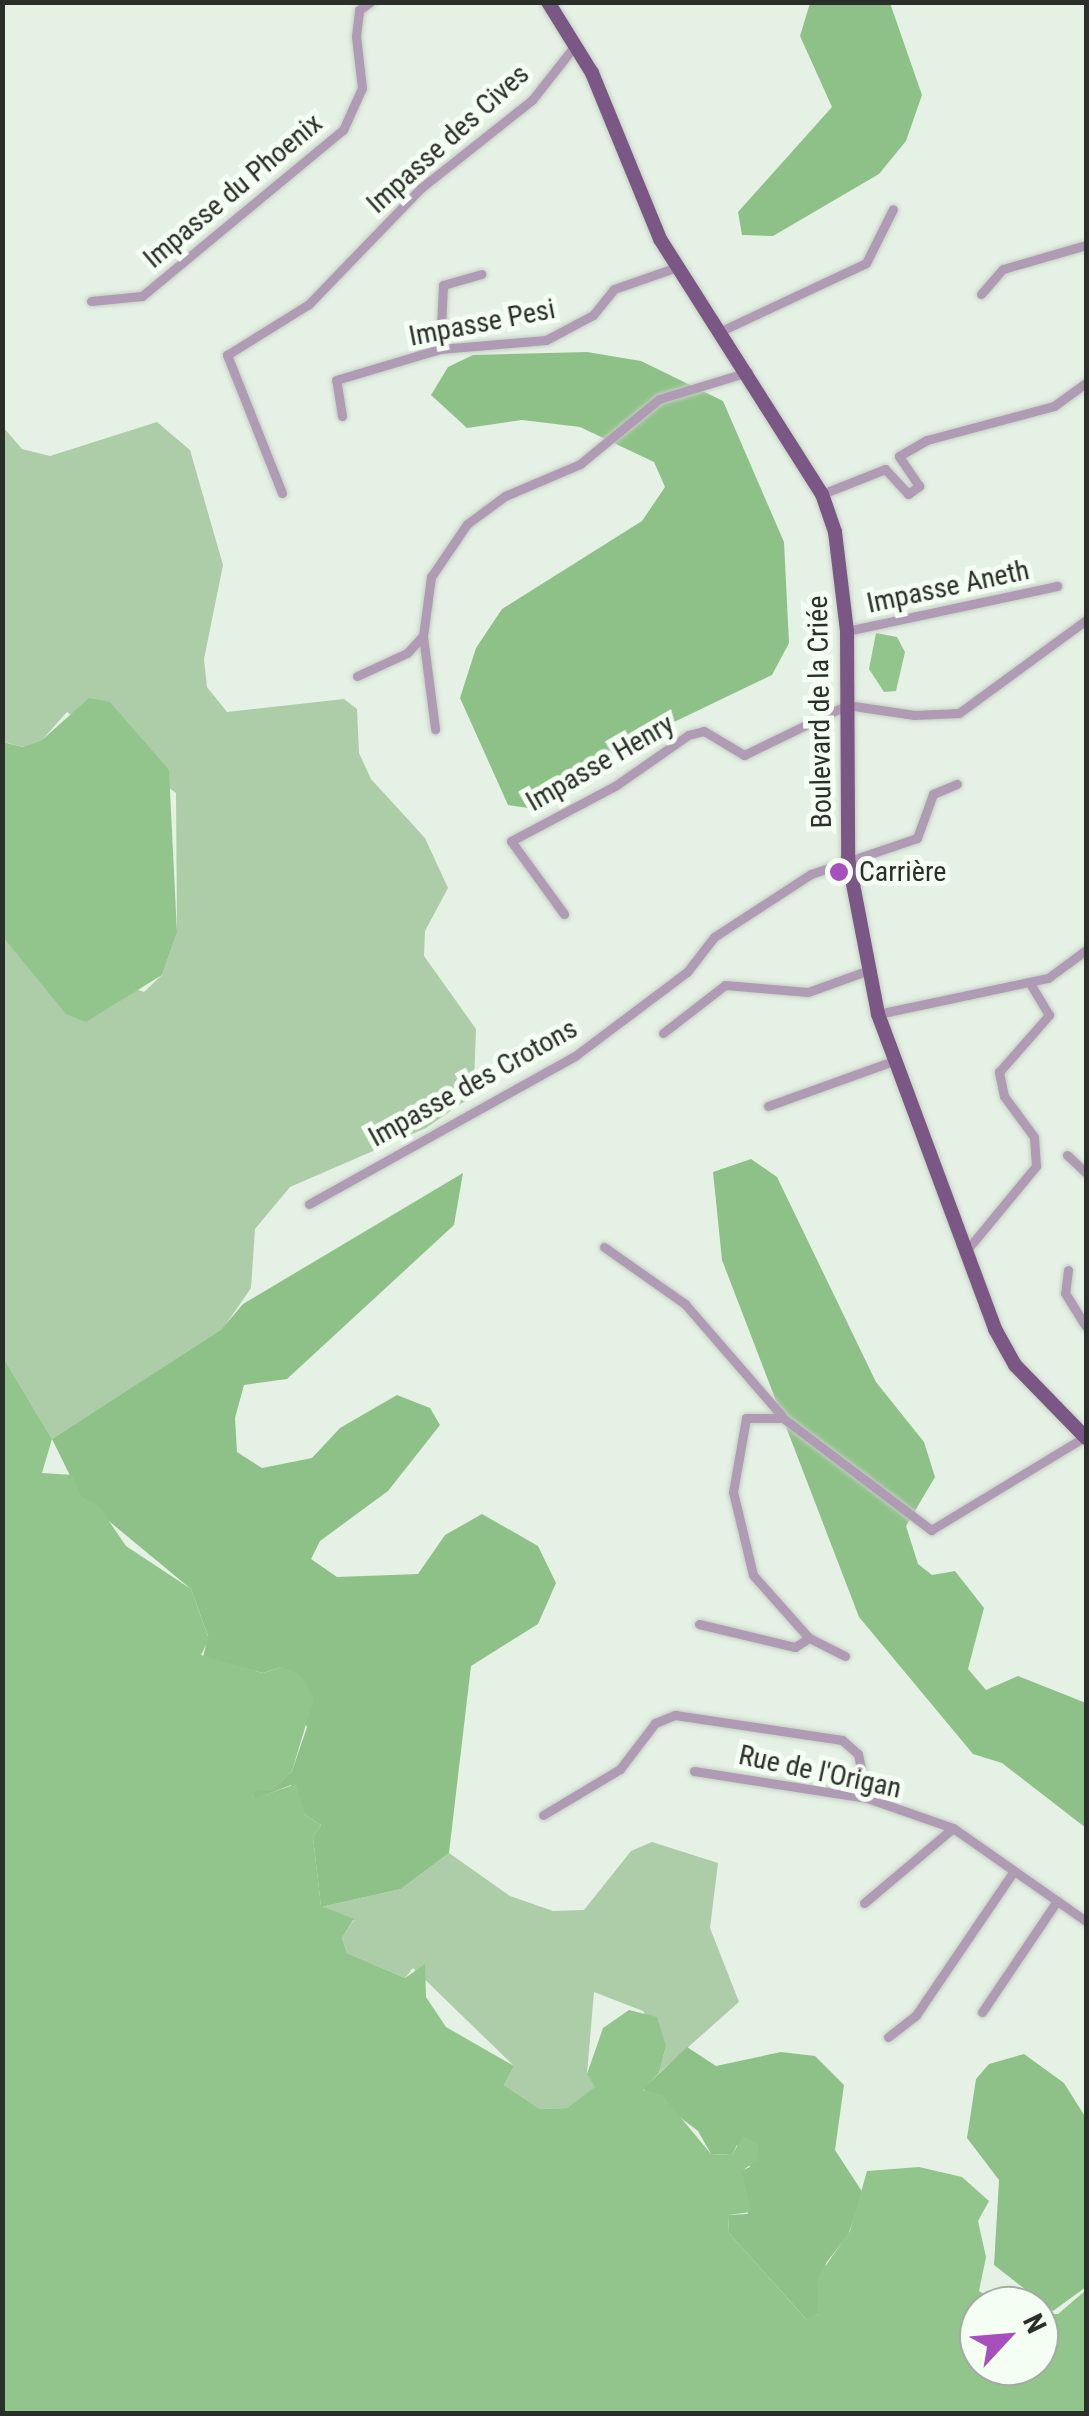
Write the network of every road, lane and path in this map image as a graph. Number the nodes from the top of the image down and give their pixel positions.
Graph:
1 (370, 2) edge
2 (548, 2) edge
3 (576, 44) junction
4 (893, 209) dead end
5 (1086, 245) edge
6 (677, 267) junction
7 (480, 274) dead end
8 (980, 294) dead end
9 (91, 301) dead end
10 (721, 332) junction
11 (440, 349) junction
12 (751, 371) junction
13 (1086, 384) edge
14 (342, 416) dead end
15 (282, 493) dead end
16 (822, 494) junction
17 (1057, 586) dead end
18 (1086, 620) edge
19 (847, 631) junction
20 (423, 636) junction
21 (357, 676) dead end
22 (847, 704) junction
23 (434, 729) dead end
24 (956, 784) dead end
25 (848, 858) junction
26 (564, 914) dead end
27 (1086, 950) edge
28 (866, 971) junction
29 (1030, 983) junction
30 (878, 1014) junction
31 (662, 1033) dead end
32 (894, 1061) junction
33 (768, 1106) dead end
34 (1067, 1155) dead end
35 (1086, 1173) edge
36 (309, 1204) dead end
37 (604, 1247) dead end
38 (964, 1252) junction
39 (1068, 1270) dead end
40 (1086, 1326) edge
41 (783, 1418) junction
42 (1086, 1437) edge
43 (699, 1624) dead end
44 (809, 1638) junction
45 (845, 1656) dead end
46 (694, 1771) dead end
47 (867, 1798) junction
48 (543, 1815) dead end
49 (953, 1828) junction
50 (1014, 1871) junction
51 (1057, 1901) junction
52 (864, 1902) dead end
53 (1086, 1921) edge
54 (982, 2012) dead end
55 (888, 2038) dead end

1 - 9 street, Impasse du Phoenix
2 - 3 main road, Boulevard de la Criée
3 - 6 main road, Boulevard de la Criée
3 - 15 street, Impasse des Cives
4 - 10 street
5 - 8 street
6 - 10 main road, Boulevard de la Criée
6 - 11 street, Impasse Pesi
7 - 11 street
10 - 12 main road, Boulevard de la Criée
11 - 14 street, Impasse Pesi
12 - 16 main road, Boulevard de la Criée
12 - 20 street
13 - 16 street
16 - 19 main road, Boulevard de la Criée
17 - 19 street, Impasse Aneth
18 - 22 street
19 - 22 main road, Boulevard de la Criée
20 - 21 street
20 - 23 street
22 - 25 main road, Boulevard de la Criée
22 - 26 street, Impasse Henry
24 - 25 street, Impasse des Crotons
25 - 28 main road, Boulevard de la Criée
25 - 36 street, Impasse des Crotons
27 - 29 street
28 - 30 main road, Boulevard de la Criée
28 - 31 street
29 - 30 street
29 - 38 street
30 - 32 main road, Boulevard de la Criée
32 - 33 street
32 - 38 main road, Boulevard de la Criée
34 - 35 street
37 - 41 street
38 - 42 main road, Boulevard de la Criée
39 - 40 street
41 - 42 street
41 - 44 street
43 - 44 street
44 - 45 street
46 - 47 street, Rue de l'Origan
47 - 48 street
47 - 49 street, Rue de l'Origan
49 - 50 street, Rue de l'Origan
49 - 52 street
50 - 51 street, Rue de l'Origan
50 - 55 street
51 - 53 street, Rue de l'Origan
51 - 54 street

